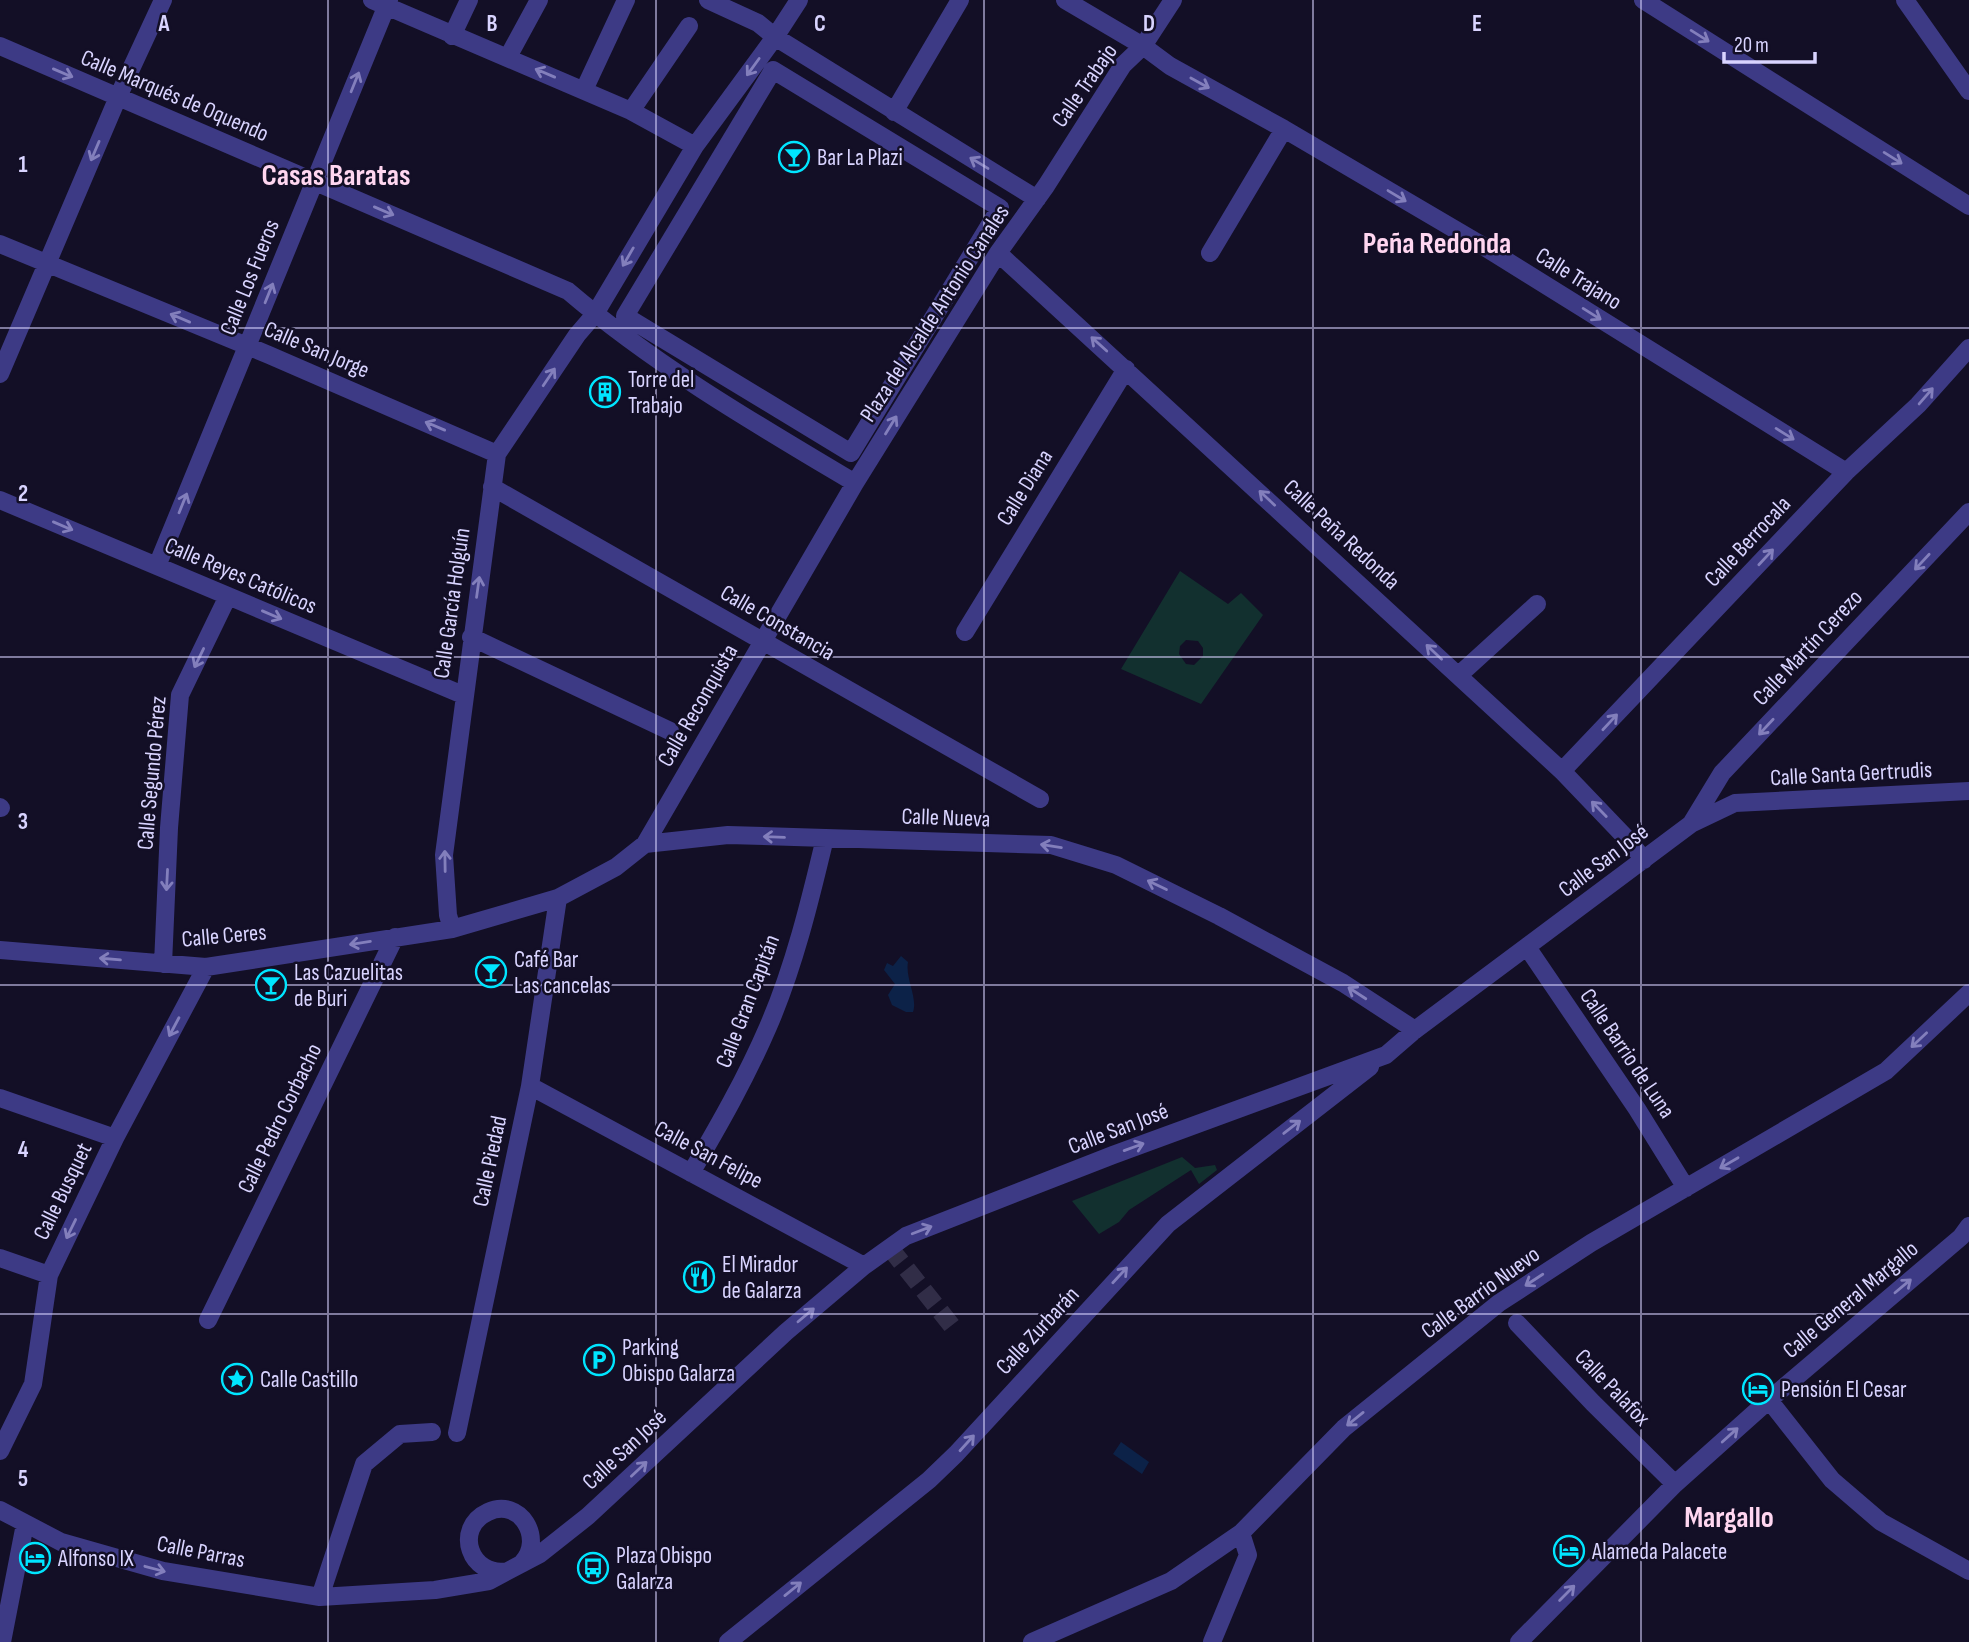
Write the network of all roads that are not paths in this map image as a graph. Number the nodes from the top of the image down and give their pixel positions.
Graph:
1 (163, 0) edge
2 (469, 0) edge
3 (540, 0) edge
4 (625, 0) edge
5 (799, 0) edge
6 (960, 0) edge
7 (1065, 0) edge
8 (1172, 0) edge
9 (1643, 0) edge
10 (1905, 0) edge
11 (711, 1) edge
12 (383, 2) edge
13 (689, 26) dead end
14 (452, 36) junction
15 (775, 37) junction
16 (0, 46) edge
17 (1143, 46) junction
18 (508, 57) junction
19 (773, 70) joint
20 (584, 90) junction
21 (1969, 91) edge
22 (118, 97) junction
23 (631, 111) junction
24 (894, 112) junction
25 (1284, 129) junction
26 (695, 146) junction
27 (315, 181) junction
28 (1037, 199) junction
29 (1969, 206) edge
30 (0, 244) edge
31 (998, 253) junction
32 (1210, 253) dead end
33 (47, 263) junction
34 (595, 314) junction
35 (247, 346) junction
36 (1969, 348) edge
37 (1126, 369) junction
38 (0, 374) edge
39 (497, 454) junction
40 (1846, 472) junction
41 (855, 483) junction
42 (492, 486) junction
43 (0, 500) edge
44 (1969, 512) edge
45 (157, 566) junction
46 (228, 596) junction
47 (1537, 604) dead end
48 (965, 632) dead end
49 (471, 637) junction
50 (762, 642) junction
51 (1459, 675) junction
52 (463, 695) junction
53 (670, 731) dead end
54 (1562, 771) junction
55 (1722, 774) junction
56 (1969, 791) edge
57 (1040, 799) dead end
58 (1735, 803) junction
59 (1691, 824) junction
60 (825, 838) junction
61 (645, 844) junction
62 (1644, 860) junction
63 (558, 898) junction
64 (452, 929) junction
65 (396, 937) junction
66 (1527, 947) junction
67 (0, 950) edge
68 (163, 964) junction
69 (206, 967) junction
70 (1969, 993) edge
71 (1415, 1030) junction
72 (1386, 1055) junction
73 (530, 1086) junction
74 (0, 1098) edge
75 (115, 1138) junction
76 (691, 1172) junction
77 (1686, 1188) junction
78 (1969, 1226) edge
79 (0, 1258) edge
80 (864, 1266) junction
81 (49, 1275) junction
82 (208, 1320) dead end
83 (1517, 1323) dead end
84 (1769, 1400) junction
85 (432, 1432) dead end
86 (457, 1433) dead end
87 (0, 1451) edge
88 (1675, 1484) junction
89 (0, 1510) edge
90 (25, 1524) junction
91 (1241, 1533) junction
92 (1969, 1572) edge
93 (320, 1597) junction
94 (2, 1642) edge
95 (728, 1642) edge
96 (1032, 1642) edge
97 (1212, 1642) edge
98 (1519, 1642) edge

1 - 22 street
2 - 14 street
3 - 18 street
4 - 20 street
5 - 15 street
6 - 24 street
7 - 17 street, Calle Trajano
8 - 17 street, Calle Trabajo
9 -> 29 street
10 - 21 street
11 - 15 street, Plaza del Alcalde Antonio Canales
12 - 14 street
27 -> 12 street, Calle Los Fueros
13 - 23 street
14 - 18 street
15 - 24 street, Plaza del Alcalde Antonio Canales
15 -> 26 street
16 -> 22 street, Calle Marqués de Oquendo
17 -> 25 street, Calle Trajano
17 - 28 street, Calle Trabajo
20 -> 18 street
19 - 19 street, Plaza del Alcalde Antonio Canales
20 - 23 street
22 - 27 street, Calle Marqués de Oquendo
22 -> 33 street
23 - 26 street
28 -> 24 street, Plaza del Alcalde Antonio Canales
25 - 32 street
25 -> 40 street, Calle Trajano
26 -> 34 street
27 -> 34 street, Calle Marqués de Oquendo
35 -> 27 street, Calle Los Fueros
28 - 31 street, Plaza del Alcalde Antonio Canales
30 - 33 street, Calle San Jorge
37 -> 31 street, Calle Peña Redonda
41 -> 31 street, Plaza del Alcalde Antonio Canales
35 -> 33 street, Calle San Jorge
33 - 38 street
39 -> 34 street, Calle García Holguín
34 - 41 street
39 -> 35 street, Calle San Jorge
45 -> 35 street, Calle Los Fueros
40 -> 36 street, Calle Berrocala
37 - 48 street, Calle Diana
51 -> 37 street, Calle Peña Redonda
39 - 42 street, Calle García Holguín
54 -> 40 street, Calle Berrocala
41 - 50 street, Calle Reconquista
49 -> 42 street, Calle García Holguín
42 - 50 street, Calle Constancia
43 -> 45 street, Calle Reyes Católicos
44 -> 55 street, Calle Martín Cerezo
45 - 46 street, Calle Reyes Católicos
46 -> 52 street, Calle Reyes Católicos
46 -> 68 street, Calle Segundo Pérez
47 - 51 street
49 - 52 street, Calle García Holguín
49 - 53 street
50 - 57 street, Calle Constancia
50 - 61 street, Calle Reconquista
51 - 54 street, Calle Peña Redonda
64 -> 52 street, Calle García Holguín
62 -> 54 street, Calle Peña Redonda
55 - 58 street
55 - 59 street, Calle Martín Cerezo
56 - 58 street, Calle Santa Gertrudis
58 - 59 street, Calle Santa Gertrudis
59 - 62 street, Calle San José
60 -> 61 street, Calle Nueva
71 -> 60 street, Calle Nueva
60 - 76 street, Calle Gran Capitán
61 - 63 street
62 - 66 street, Calle San José
63 - 64 street
63 - 73 street, Calle Piedad
64 - 65 street, Calle Ceres
65 -> 69 street, Calle Ceres
65 - 82 street, Calle Pedro Corbacho
66 - 71 street, Calle San José
66 - 77 street, Calle Barrio de Luna
68 -> 67 street, Calle Ceres
68 - 69 street, Calle Ceres
69 -> 75 street, Calle Busquet
70 -> 77 street, Calle Barrio Nuevo
71 - 72 street, Calle San José
80 -> 72 street, Calle San José
95 -> 72 street, Calle Zurbarán
73 - 76 street, Calle San Felipe
73 - 86 street, Calle Piedad
74 - 75 street
75 -> 81 street, Calle Busquet
76 - 80 street, Calle San Felipe
77 -> 91 street, Calle Barrio Nuevo
84 -> 78 street, Calle General Margallo
79 - 81 street
93 -> 80 street, Calle San José
81 - 87 street, Calle Busquet
83 - 88 street, Calle Palafox
88 -> 84 street, Calle General Margallo
84 - 92 street
85 - 93 street
98 -> 88 street, Calle General Margallo
89 - 90 street, Calle Parras
90 -> 93 street, Calle Parras
90 - 94 street
91 - 96 street, Calle Barrio Nuevo
91 - 97 street

